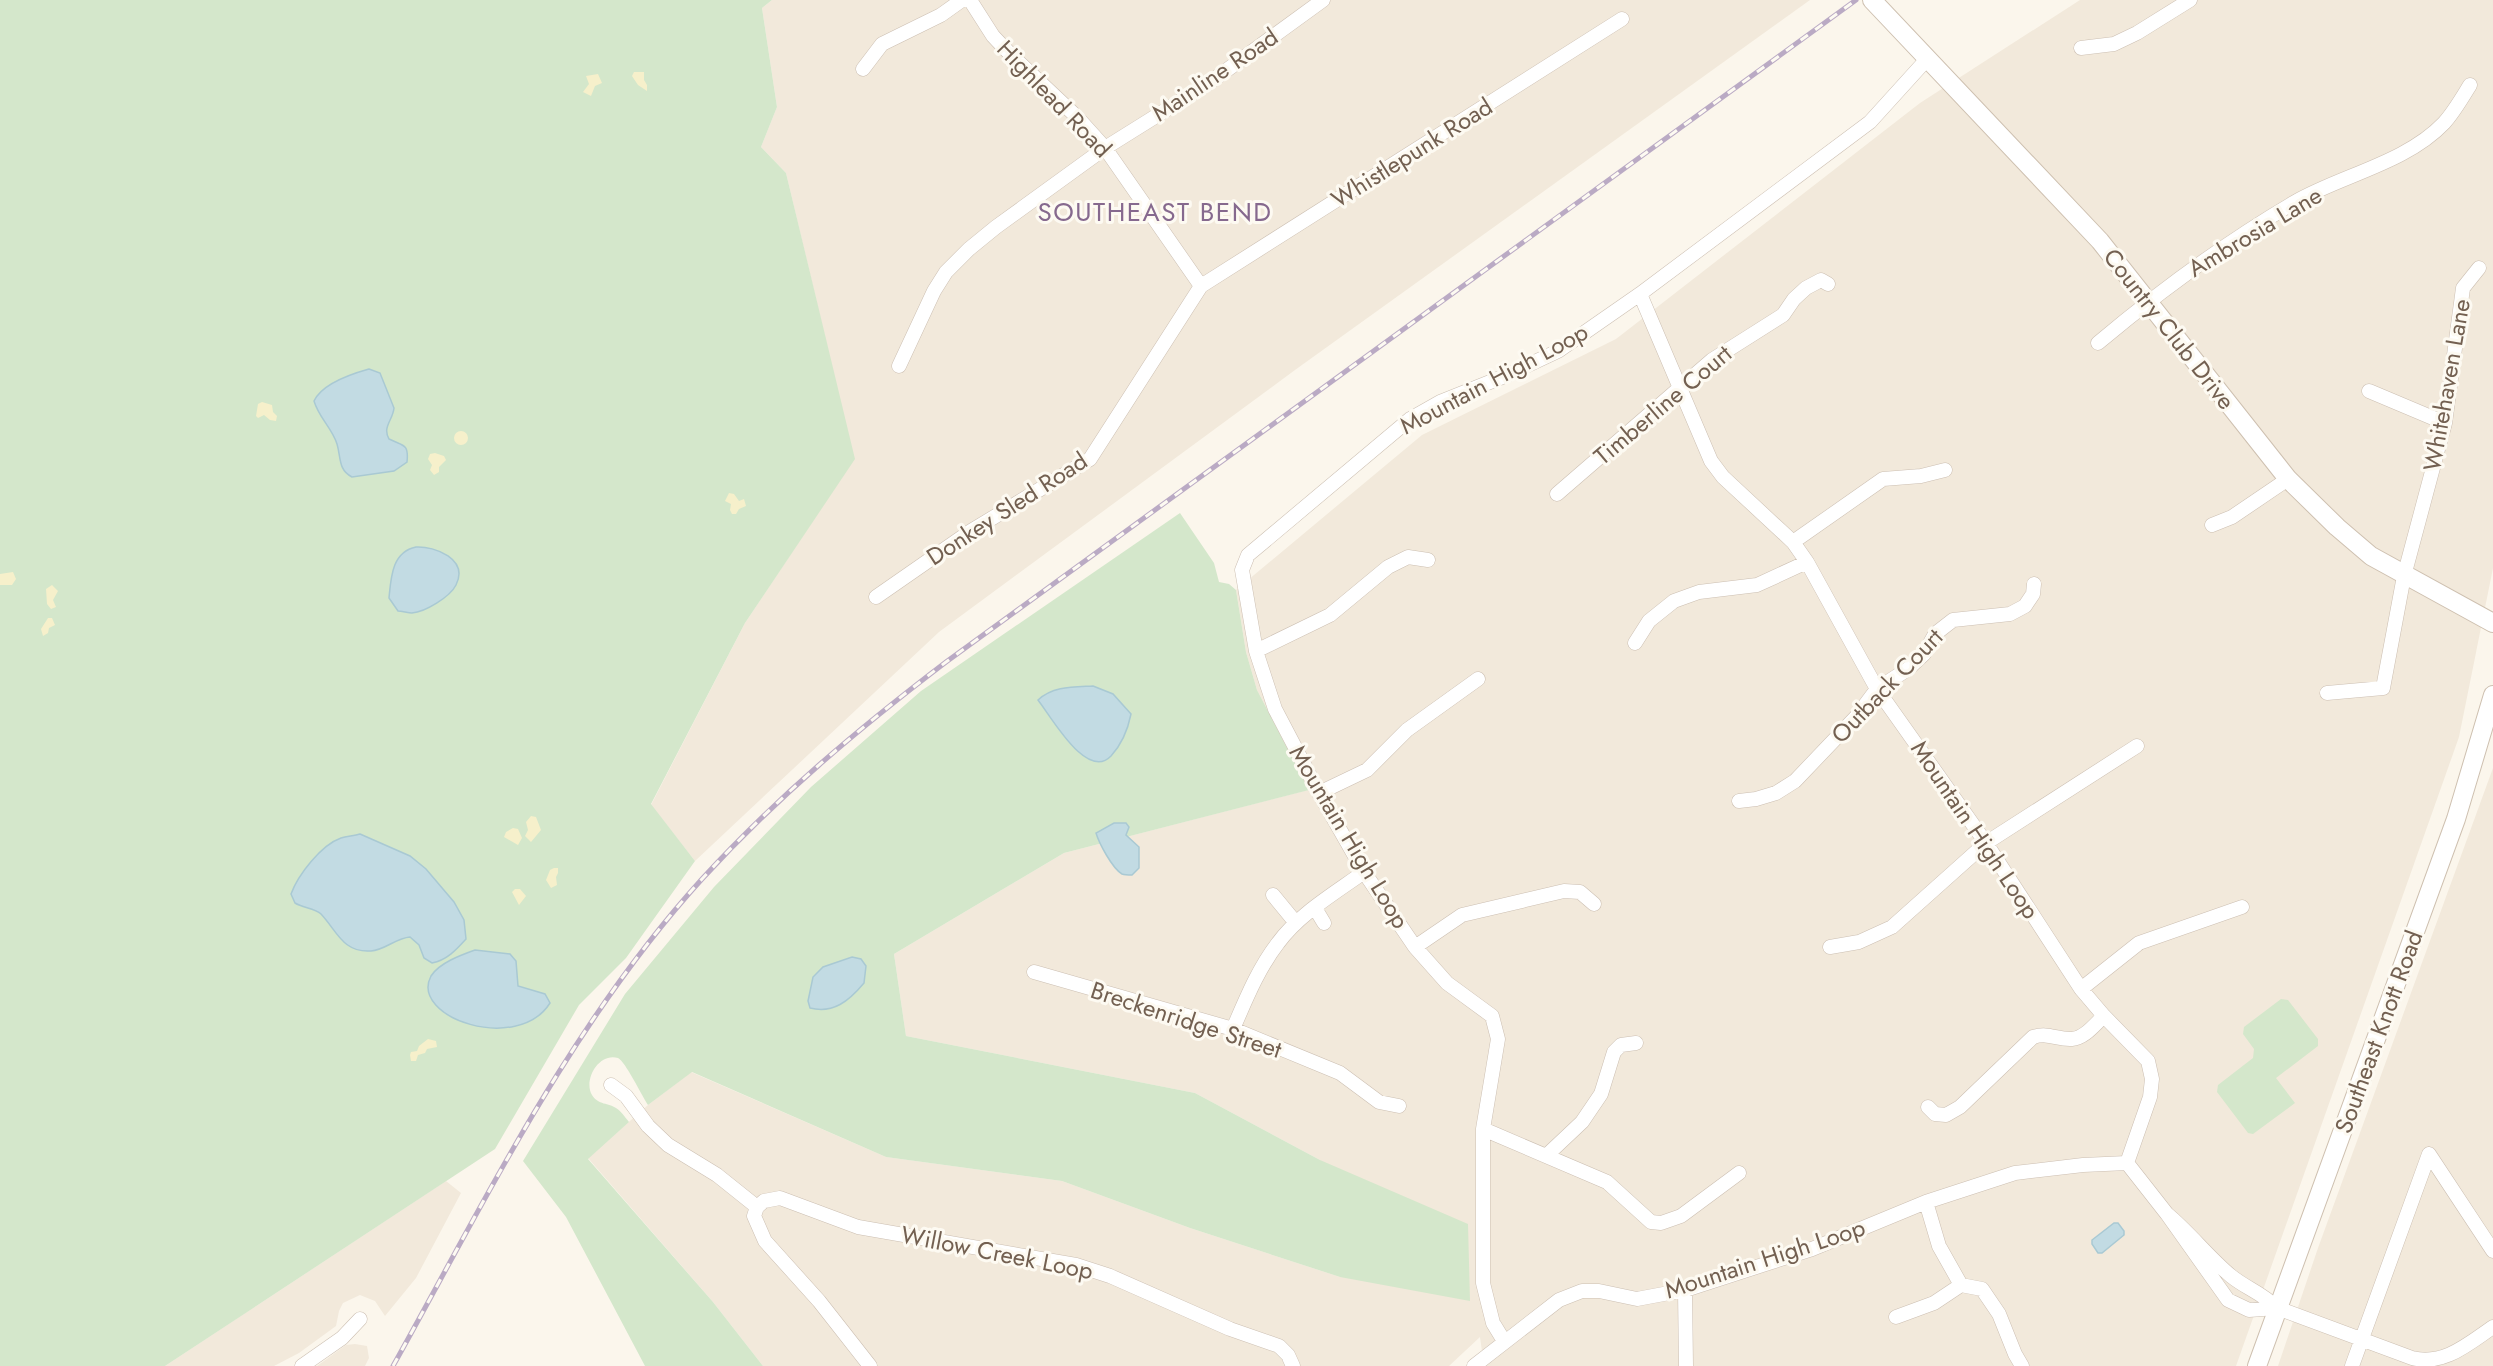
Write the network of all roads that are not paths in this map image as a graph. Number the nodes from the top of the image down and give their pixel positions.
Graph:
1 (962, 0) edge
2 (970, 0) edge
3 (1323, 0) edge
4 (1872, 0) edge
5 (2190, 0) edge
6 (1622, 19) dead end
7 (2081, 48) dead end
8 (1928, 58) junction
9 (863, 69) dead end
10 (2470, 86) dead end
11 (1105, 148) junction
12 (2479, 268) dead end
13 (1828, 284) dead end
14 (1201, 286) junction
15 (1640, 294) junction
16 (2148, 301) junction
17 (2098, 344) dead end
18 (899, 366) dead end
19 (1678, 389) junction
20 (2369, 391) dead end
21 (2445, 423) junction
22 (1945, 470) dead end
23 (2288, 479) junction
24 (1557, 494) dead end
25 (2212, 525) dead end
26 (1793, 542) junction
27 (1428, 560) dead end
28 (1807, 562) junction
29 (2404, 576) junction
30 (2034, 584) dead end
31 (876, 597) dead end
32 (2493, 623) edge
33 (1635, 643) dead end
34 (1256, 651) junction
35 (1478, 679) dead end
36 (1877, 689) junction
37 (2327, 693) dead end
38 (2493, 695) edge
39 (2137, 746) dead end
40 (1319, 793) junction
41 (1739, 801) dead end
42 (1986, 843) junction
43 (1364, 872) junction
44 (1273, 895) dead end
45 (1594, 904) dead end
46 (2242, 907) dead end
47 (1315, 908) junction
48 (1296, 923) junction
49 (1324, 923) dead end
50 (1414, 947) junction
51 (1830, 947) dead end
52 (1034, 972) dead end
53 (2081, 988) junction
54 (2104, 1016) junction
55 (1233, 1029) junction
56 (1636, 1042) dead end
57 (611, 1085) dead end
58 (1399, 1106) dead end
59 (1928, 1107) dead end
60 (1483, 1129) junction
61 (1547, 1155) junction
62 (2127, 1163) junction
63 (1739, 1173) dead end
64 (1926, 1202) junction
65 (757, 1206) junction
66 (2167, 1214) junction
67 (2493, 1251) edge
68 (1961, 1285) junction
69 (1685, 1290) junction
70 (2277, 1308) junction
71 (1896, 1317) dead end
72 (360, 1319) dead end
73 (2493, 1327) edge
74 (2362, 1340) junction
75 (1504, 1341) junction
76 (302, 1366) edge
77 (870, 1366) edge
78 (1293, 1366) edge
79 (1474, 1366) edge
80 (1686, 1366) edge
81 (2022, 1366) edge
82 (2257, 1366) edge
83 (2352, 1366) edge

1 - 9 street
2 - 11 street, Highlead Road
3 - 11 street, Mainline Road
4 - 8 street, Country Club Drive
5 - 7 street
6 - 14 street, Whistlepunk Road
8 - 15 street, Mountain High Loop
8 - 16 street, Country Club Drive
10 - 16 street, Ambrosia Lane
11 - 14 street, Highlead Road
11 - 18 street, Mainline Road
12 - 21 street, Whitehaven Lane
13 - 19 street, Timberline Court
14 - 31 street, Donkey Sled Road
15 - 19 street, Mountain High Loop
15 - 34 street, Mountain High Loop
16 - 17 street, Ambrosia Lane
16 - 23 street, Country Club Drive
19 - 24 street, Timberline Court
19 - 26 street, Mountain High Loop
20 - 21 street
21 - 29 street, Whitehaven Lane
22 - 26 street
23 - 25 street
23 - 29 street, Country Club Drive
26 - 28 street, Mountain High Loop
27 - 34 street
28 - 33 street
28 - 36 street, Mountain High Loop
29 - 32 street, Country Club Drive
29 - 37 street, Whitehaven Lane
30 - 36 street, Outback Court
34 - 40 street, Mountain High Loop
35 - 40 street
36 - 41 street, Outback Court
36 - 42 street, Mountain High Loop
38 - 70 street, Southeast Knott Road
39 - 42 street
40 - 43 street, Mountain High Loop
42 - 51 street
42 - 53 street, Mountain High Loop
43 - 47 street
43 - 50 street, Mountain High Loop
44 - 48 street
45 - 50 street
46 - 53 street
47 - 48 street
47 - 49 street
48 - 55 street
50 - 60 street, Mountain High Loop
52 - 55 street, Breckenridge Street
53 - 54 street, Mountain High Loop
54 - 59 street
54 - 62 street, Mountain High Loop
55 - 58 street, Breckenridge Street
56 - 61 street
57 - 65 street
60 - 61 street
60 - 75 street, Mountain High Loop
61 - 63 street
62 - 64 street, Mountain High Loop
62 - 66 street
64 - 68 street
64 - 69 street, Mountain High Loop
65 - 77 street
65 - 78 street, Willow Creek Loop
66 - 70 street
66 - 70 street
67 - 74 street
68 - 71 street
68 - 81 street
69 - 75 street, Mountain High Loop
69 - 80 street
70 - 74 street
70 - 82 street, Southeast Knott Road
72 - 76 street
73 - 74 street
74 - 83 street
75 - 79 street

